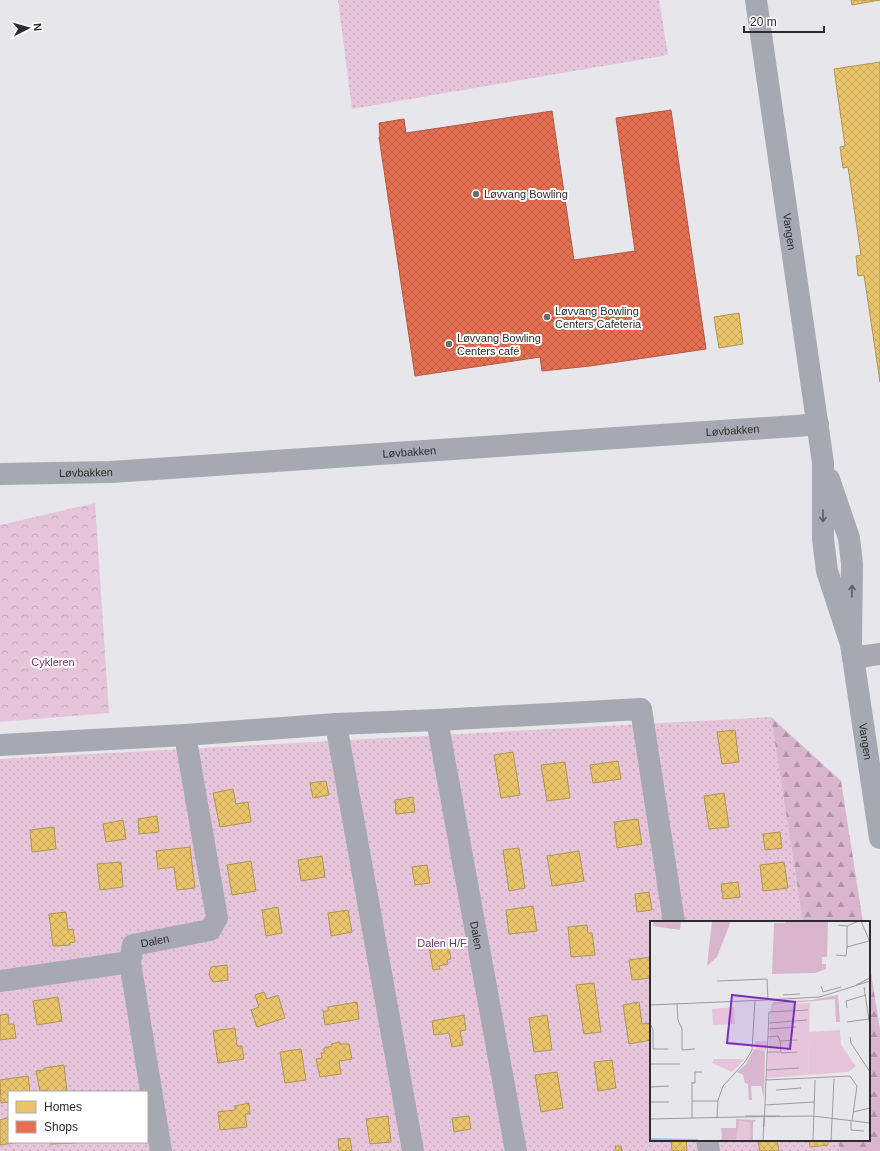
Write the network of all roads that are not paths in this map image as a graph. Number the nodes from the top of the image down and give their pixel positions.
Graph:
1 (756, 0) edge
2 (818, 424) junction
3 (0, 474) edge
4 (852, 651) junction
5 (880, 654) edge
6 (437, 720) junction
7 (336, 724) junction
8 (185, 735) junction
9 (0, 744) edge
10 (880, 838) edge
11 (674, 921) edge
12 (130, 962) junction
13 (0, 981) edge
14 (707, 1141) edge
15 (161, 1151) edge
16 (413, 1151) edge
17 (516, 1151) edge
18 (709, 1151) edge

1 - 2 street, Vangen
2 - 3 street, Løvbakken
2 - 4 street, Vangen
4 - 5 street
4 - 10 street, Vangen
6 - 7 street
6 - 11 street
6 - 17 street, Dalen
7 - 8 street
7 - 16 street
8 - 9 street
8 - 12 street, Dalen
12 - 13 street
12 - 15 street, Dalen
14 - 18 street

